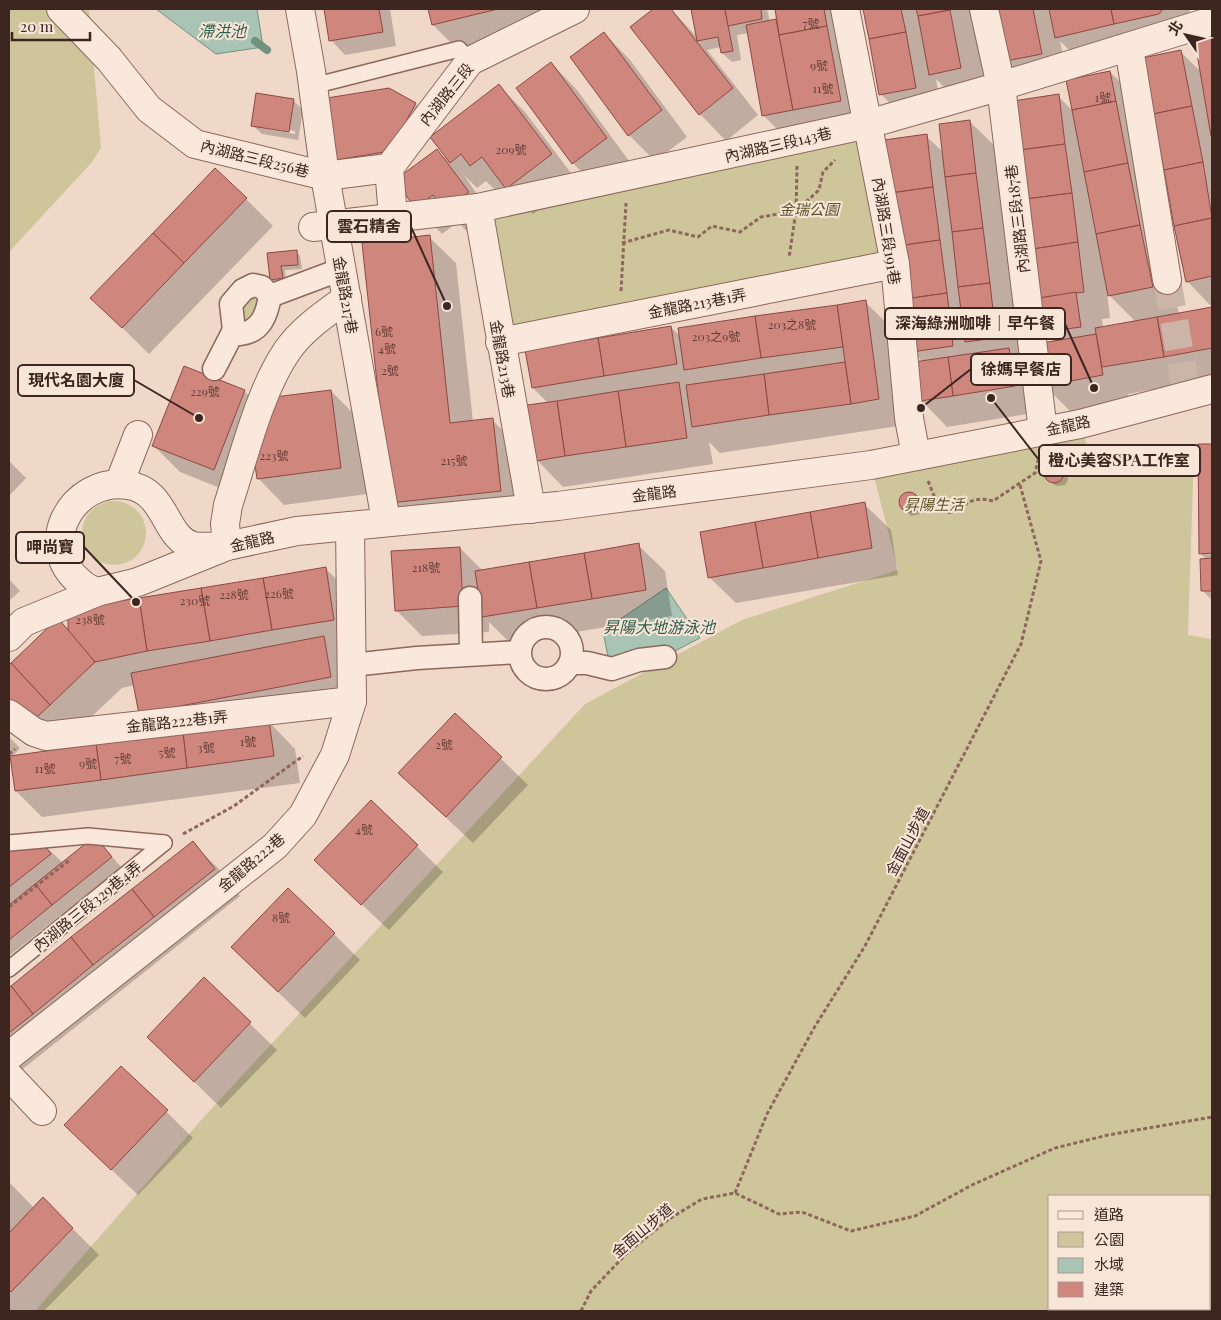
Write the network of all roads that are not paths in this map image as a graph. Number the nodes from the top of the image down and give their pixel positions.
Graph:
1 (61, 9) edge
2 (300, 9) edge
3 (576, 9) edge
4 (845, 9) edge
5 (984, 9) edge
6 (1197, 19) edge
7 (1129, 48) junction
8 (462, 50) junction
9 (313, 86) junction
10 (1001, 86) junction
11 (868, 124) junction
12 (389, 168) junction
13 (325, 176) junction
14 (478, 208) junction
15 (393, 216) junction
16 (323, 226) junction
17 (895, 264) junction
18 (342, 269) junction
19 (1167, 280) tunnel mouth
20 (270, 296) junction
21 (347, 298) junction
22 (234, 330) junction
23 (500, 342) junction
24 (214, 369) dead end
25 (1212, 389) edge
26 (1035, 432) junction
27 (138, 435) dead end
28 (916, 456) junction
29 (119, 484) junction
30 (531, 509) junction
31 (386, 522) junction
32 (350, 526) junction
33 (227, 546) junction
34 (97, 592) junction
35 (470, 598) dead end
36 (9, 637) edge
37 (519, 652) junction
38 (471, 654) junction
39 (666, 657) dead end
40 (570, 663) junction
41 (352, 665) junction
42 (352, 701) junction
43 (9, 714) edge
44 (9, 843) edge
45 (9, 969) edge
46 (9, 1056) edge
47 (9, 1076) edge
48 (42, 1111) dead end

1 - 13 street, 內湖路三段256巷
2 - 9 street, 金龍路217巷
3 - 8 street, 內湖路三段
4 - 11 street, 內湖路三段191巷
5 - 10 street, 內湖路三段187巷
6 - 7 street, 內湖路三段143巷
7 - 10 street, 內湖路三段143巷
7 - 19 street
8 - 9 lane
8 - 12 street, 內湖路三段
9 - 13 street, 金龍路217巷
10 - 11 street, 內湖路三段143巷
10 - 26 street, 內湖路三段187巷
11 - 14 street, 內湖路三段143巷
11 - 17 street, 內湖路三段191巷
12 - 13 street
12 - 15 street
13 - 16 street, 金龍路217巷
14 - 15 street, 內湖路三段143巷
14 - 23 street, 金龍路213巷
15 - 16 street, 內湖路三段143巷
16 - 18 street, 金龍路217巷
17 - 23 street, 金龍路213巷1弄
17 - 28 street, 內湖路三段191巷
18 - 20 street
18 - 21 street, 金龍路217巷
20 - 22 street
20 - 22 street
21 - 31 street, 金龍路217巷
21 - 33 street
22 - 24 street
23 - 30 street, 金龍路213巷
25 - 26 street, 金龍路
26 - 28 street, 金龍路
27 - 29 street
28 - 30 street, 金龍路
29 - 33 street
29 - 34 street
30 - 31 street, 金龍路
31 - 32 street, 金龍路
32 - 33 street, 金龍路
32 - 41 street, 金龍路222巷
33 - 34 street, 金龍路
34 - 36 street
35 - 38 street
37 - 38 street
37 - 40 street
37 - 40 street
38 - 41 street
39 - 40 street
41 - 42 street, 金龍路222巷
42 - 43 street, 金龍路222巷1弄
42 - 46 street, 金龍路222巷
44 - 45 lane, 內湖路三段329巷4弄
47 - 48 street

